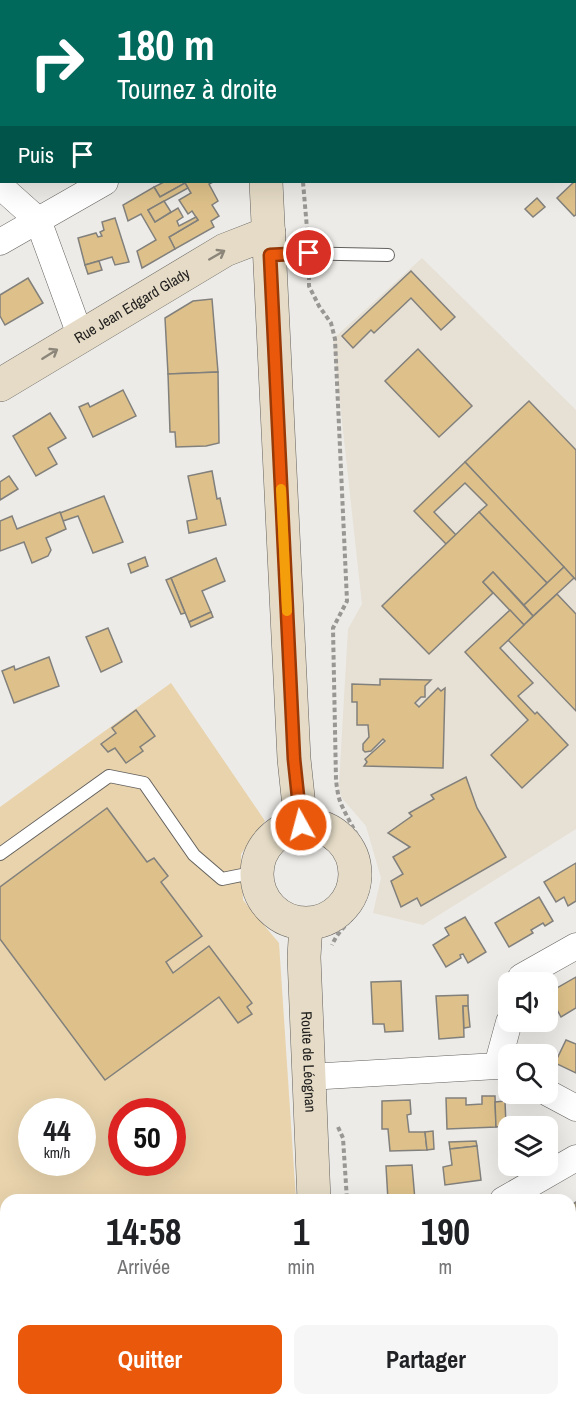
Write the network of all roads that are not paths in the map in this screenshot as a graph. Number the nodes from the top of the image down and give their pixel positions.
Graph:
1 (103, 183) edge
2 (266, 183) edge
3 (0, 186) edge
4 (38, 220) junction
5 (0, 242) edge
6 (269, 244) junction
7 (388, 255) dead end
8 (80, 335) junction
9 (0, 385) edge
10 (301, 825) junction
11 (0, 854) edge
12 (256, 872) junction
13 (306, 924) junction
14 (576, 946) edge
15 (529, 972) edge
16 (498, 1069) edge
17 (308, 1077) junction
18 (558, 1098) edge
19 (576, 1108) edge
20 (576, 1158) edge
21 (314, 1194) edge
22 (513, 1194) edge

1 - 4 street
2 - 6 main road
3 - 4 street
4 - 5 street
4 - 8 street
6 - 7 lane
8 -> 6 main road, Rue Jean Edgard Glady
6 - 10 main road
9 -> 8 main road, Rue Jean Edgard Glady
10 - 12 main road
10 - 13 main road
11 - 12 lane
12 - 13 main road
13 - 17 main road, Route de Léognan
14 - 15 street
16 - 17 street
17 - 21 main road, Route de Léognan
18 - 19 street
20 - 22 street

